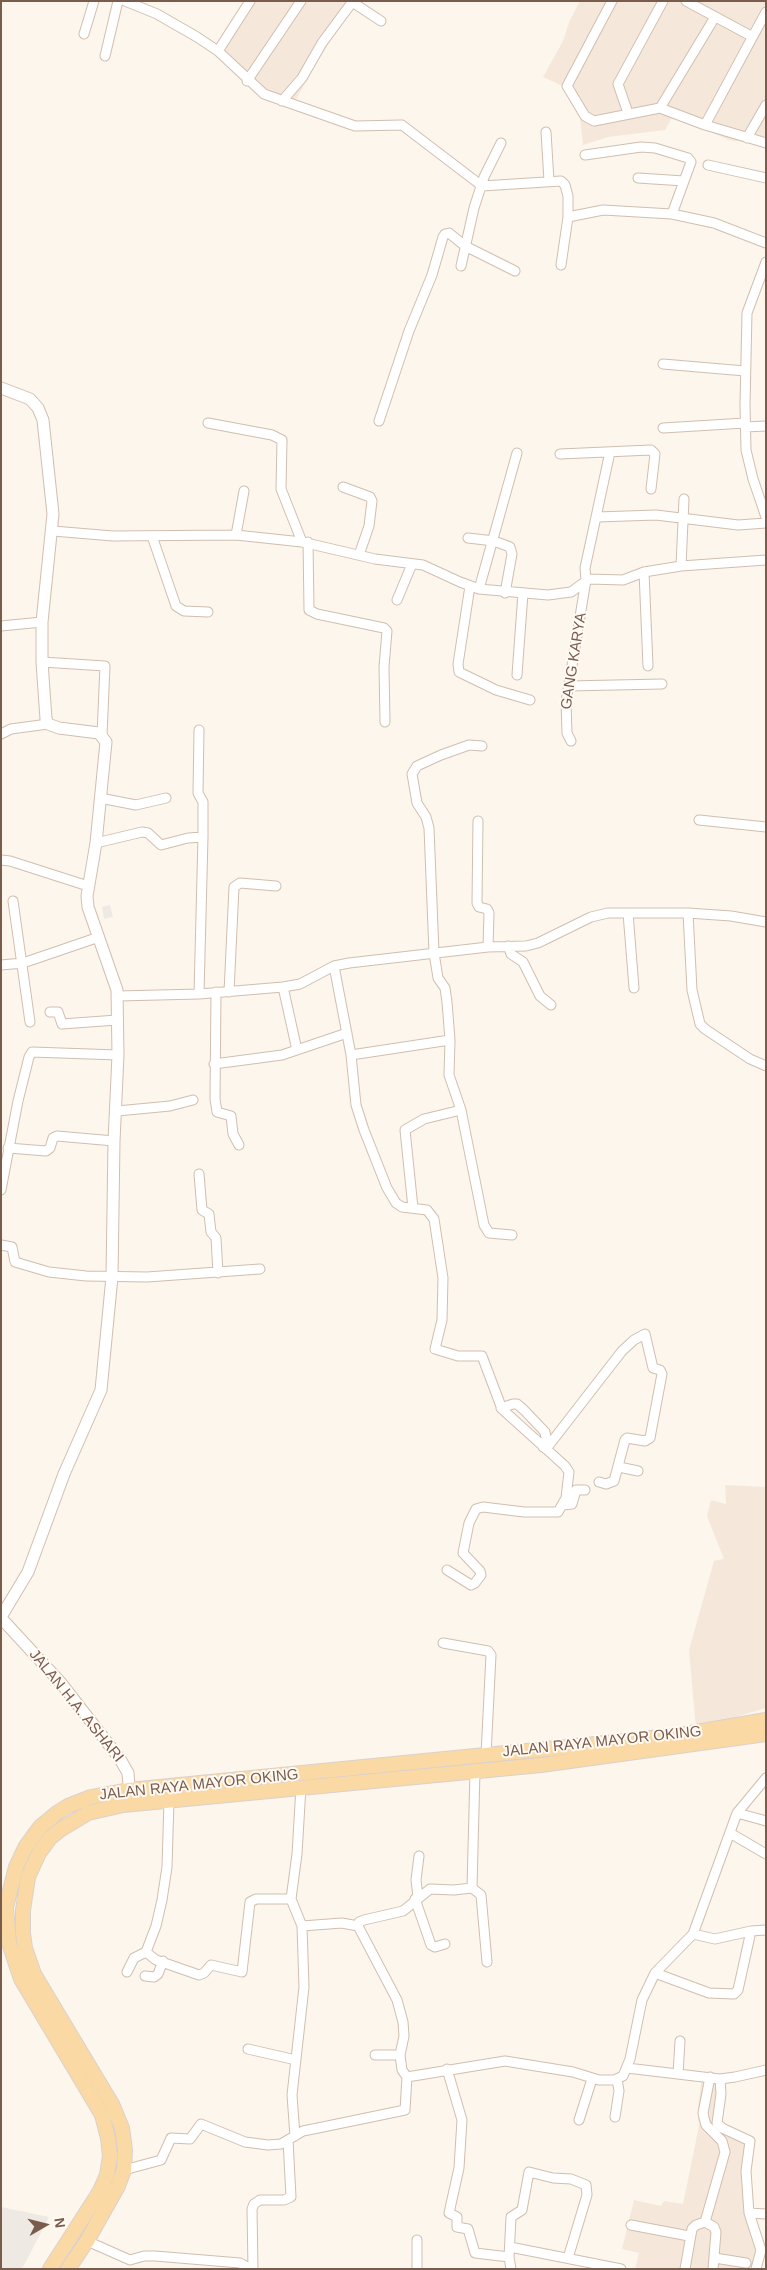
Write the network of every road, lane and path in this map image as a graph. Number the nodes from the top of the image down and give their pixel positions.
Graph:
1 (94, 1) edge
2 (118, 1) edge
3 (125, 1) edge
4 (250, 1) edge
5 (301, 1) edge
6 (612, 1) edge
7 (663, 1) edge
8 (686, 1) edge
9 (353, 2) edge
10 (766, 12) edge
11 (716, 17) junction
12 (381, 21) dead end
13 (84, 34) dead end
14 (751, 36) junction
15 (218, 52) junction
16 (105, 56) dead end
17 (248, 81) junction
18 (282, 101) junction
19 (766, 104) edge
20 (660, 108) junction
21 (628, 114) junction
22 (705, 125) junction
23 (546, 132) dead end
24 (747, 138) junction
25 (501, 143) dead end
26 (766, 143) edge
27 (585, 155) dead end
28 (708, 165) dead end
29 (638, 178) dead end
30 (766, 178) edge
31 (549, 181) junction
32 (684, 181) junction
33 (482, 186) junction
34 (672, 214) junction
35 (568, 217) junction
36 (766, 244) edge
37 (465, 246) junction
38 (766, 262) edge
39 (561, 265) dead end
40 (462, 266) dead end
41 (515, 271) dead end
42 (763, 276) edge
43 (663, 364) dead end
44 (745, 371) junction
45 (1, 388) edge
46 (379, 421) dead end
47 (208, 424) dead end
48 (745, 425) junction
49 (766, 426) edge
50 (663, 428) dead end
51 (610, 452) junction
52 (518, 454) dead end
53 (560, 454) dead end
54 (343, 486) dead end
55 (651, 489) dead end
56 (244, 491) dead end
57 (763, 498) edge
58 (684, 499) dead end
59 (766, 516) edge
60 (597, 517) junction
61 (685, 518) junction
62 (766, 522) edge
63 (52, 531) junction
64 (236, 535) junction
65 (152, 536) junction
66 (468, 538) dead end
67 (494, 541) junction
68 (305, 542) junction
69 (360, 555) junction
70 (766, 560) edge
71 (412, 564) junction
72 (681, 566) junction
73 (644, 572) junction
74 (586, 580) junction
75 (474, 588) junction
76 (506, 592) junction
77 (523, 593) junction
78 (397, 600) dead end
79 (208, 612) dead end
80 (42, 622) junction
81 (1, 626) edge
82 (42, 662) junction
83 (648, 666) dead end
84 (517, 675) dead end
85 (662, 684) dead end
86 (568, 686) junction
87 (530, 700) dead end
88 (385, 722) dead end
89 (48, 724) junction
90 (199, 730) dead end
91 (1, 734) edge
92 (102, 735) junction
93 (572, 741) dead end
94 (482, 746) dead end
95 (100, 798) junction
96 (166, 798) dead end
97 (699, 820) dead end
98 (478, 821) dead end
99 (766, 827) edge
100 (203, 837) junction
101 (96, 843) junction
102 (1, 860) edge
103 (88, 886) junction
104 (276, 886) dead end
105 (13, 901) dead end
106 (628, 913) junction
107 (688, 913) junction
108 (766, 922) edge
109 (98, 937) junction
110 (488, 946) junction
111 (508, 946) junction
112 (434, 953) junction
113 (23, 963) junction
114 (1, 965) edge
115 (334, 966) junction
116 (283, 987) junction
117 (634, 988) dead end
118 (216, 992) junction
119 (229, 992) junction
120 (199, 994) junction
121 (118, 996) junction
122 (551, 1005) dead end
123 (50, 1012) dead end
124 (117, 1020) junction
125 (30, 1022) dead end
126 (347, 1033) junction
127 (450, 1040) junction
128 (297, 1050) junction
129 (118, 1055) junction
130 (351, 1055) junction
131 (214, 1064) junction
132 (766, 1066) edge
133 (193, 1100) dead end
134 (461, 1110) junction
135 (117, 1111) junction
136 (114, 1141) junction
137 (239, 1144) dead end
138 (8, 1148) junction
139 (199, 1174) dead end
140 (1, 1190) edge
141 (413, 1208) junction
142 (512, 1235) dead end
143 (1, 1245) edge
144 (260, 1269) dead end
145 (218, 1273) junction
146 (112, 1277) junction
147 (501, 1408) junction
148 (544, 1448) junction
149 (619, 1467) junction
150 (638, 1471) dead end
151 (599, 1482) dead end
152 (585, 1490) dead end
153 (563, 1505) junction
154 (447, 1570) dead end
155 (1, 1617) edge
156 (442, 1643) dead end
157 (766, 1720) edge
158 (766, 1734) edge
159 (567, 1747) junction
160 (486, 1755) junction
161 (569, 1762) junction
162 (475, 1771) junction
163 (329, 1777) junction
164 (766, 1778) edge
165 (301, 1787) junction
166 (130, 1797) junction
167 (169, 1800) junction
168 (737, 1813) junction
169 (766, 1821) edge
170 (730, 1833) junction
171 (766, 1854) edge
172 (418, 1856) dead end
173 (472, 1888) junction
174 (416, 1898) junction
175 (291, 1899) junction
176 (302, 1926) junction
177 (358, 1926) junction
178 (766, 1930) edge
179 (751, 1931) junction
180 (693, 1934) junction
181 (445, 1944) dead end
182 (146, 1952) junction
183 (163, 1961) junction
184 (488, 1962) dead end
185 (127, 1972) dead end
186 (655, 1973) junction
187 (145, 1976) dead end
188 (680, 2041) dead end
189 (248, 2049) dead end
190 (375, 2055) dead end
191 (400, 2055) junction
192 (296, 2060) junction
193 (627, 2068) junction
194 (447, 2069) junction
195 (766, 2070) edge
196 (678, 2074) junction
197 (406, 2077) junction
198 (710, 2077) junction
199 (592, 2079) junction
200 (617, 2079) junction
201 (720, 2079) junction
202 (615, 2117) dead end
203 (579, 2120) dead end
204 (292, 2138) junction
205 (124, 2170) junction
206 (750, 2213) junction
207 (766, 2214) edge
208 (705, 2222) junction
209 (630, 2226) dead end
210 (690, 2236) junction
211 (417, 2240) dead end
212 (762, 2240) edge
213 (87, 2241) junction
214 (510, 2247) junction
215 (509, 2257) junction
216 (568, 2258) junction
217 (715, 2258) junction
218 (746, 2264) dead end
219 (50, 2269) edge
220 (68, 2269) edge
221 (252, 2269) edge
222 (417, 2269) edge
223 (511, 2269) edge
224 (621, 2269) edge
225 (685, 2269) edge
226 (713, 2269) edge
227 (756, 2269) edge

1 - 13 street
2 - 16 street
3 - 15 street
4 - 15 street
5 - 17 street
6 - 21 street
7 - 21 street
8 - 11 street
9 - 12 street
9 - 18 street
10 - 14 street
11 - 14 street
11 - 20 street
14 - 22 street
15 - 17 street
17 - 18 street
18 - 33 street
19 - 24 street
20 - 21 street
20 - 22 street
22 - 24 street
23 - 31 street
24 - 26 street
25 - 33 street
27 - 32 street
28 - 30 street
29 - 32 street
31 - 33 street
31 - 35 street
32 - 34 street
33 - 37 street
34 - 35 street
34 - 36 street
35 - 39 street
37 - 40 street
37 - 41 street
37 - 46 street
38 - 42 street
42 - 44 street
43 - 44 street
44 - 48 street
45 - 63 street
47 - 68 street
48 - 49 street
48 - 50 street
48 - 57 street
51 - 53 street
51 - 55 street
51 - 60 street, GANG KARYA
52 - 67 street
54 - 69 street
56 - 64 street
57 - 59 street
58 - 61 street
60 - 61 street
60 - 74 street, GANG KARYA
61 - 62 street
61 - 72 street
63 - 65 street
63 - 80 street
64 - 65 street
64 - 68 street
65 - 79 street
66 - 67 street
67 - 75 street
67 - 76 street
68 - 69 street
68 - 88 street
69 - 71 street
70 - 72 street
71 - 75 street
71 - 78 street
72 - 73 street
73 - 74 street
73 - 83 street
74 - 77 street
74 - 86 street, GANG KARYA
75 - 76 street
75 - 87 street
76 - 77 street
77 - 84 street
80 - 81 street
80 - 82 street
82 - 89 street
82 - 92 street
85 - 86 street
86 - 93 street, GANG KARYA
89 - 91 street
89 - 92 street
90 - 100 street
92 - 95 street
94 - 112 street
95 - 96 street
95 - 101 street
97 - 99 street
98 - 110 street
100 - 101 street
100 - 120 street
101 - 103 street
102 - 103 street
103 - 109 street
104 - 119 street
105 - 113 street
106 - 107 street
106 - 111 street
106 - 117 street
107 - 108 street
107 - 132 street
109 - 113 street
109 - 121 street
110 - 111 street
110 - 112 street
111 - 122 street
112 - 115 street
112 - 127 street
113 - 114 street
113 - 125 street
115 - 116 street
115 - 126 street
116 - 119 street
116 - 128 street
118 - 119 street
118 - 120 street
118 - 131 street
120 - 121 street
121 - 124 street
123 - 124 street
124 - 129 street
126 - 128 street
126 - 130 street
127 - 130 street
127 - 134 street
128 - 131 street
129 - 135 street
129 - 138 street
130 - 141 street
131 - 137 street
133 - 135 street
134 - 141 street
134 - 142 street
135 - 136 street
136 - 138 street
136 - 146 street
138 - 140 street
139 - 145 street
141 - 147 street
143 - 146 street
144 - 145 street
145 - 146 street
146 - 155 street
147 - 148 street
147 - 148 street
148 - 149 street
148 - 153 street
149 - 150 street
149 - 151 street
152 - 153 street
153 - 154 street
155 - 166 street, JALAN H.A. ASHARI
156 - 160 street
157 - 159 main road, JALAN RAYA MAYOR OKING
158 - 161 main road, JALAN RAYA MAYOR OKING
159 - 160 main road, JALAN RAYA MAYOR OKING
159 - 161 main road
160 - 163 main road, JALAN RAYA MAYOR OKING
161 - 162 main road, JALAN RAYA MAYOR OKING
162 - 163 main road, JALAN RAYA MAYOR OKING
162 - 173 street
163 - 165 main road, JALAN RAYA MAYOR OKING
163 - 166 main road, JALAN RAYA MAYOR OKING
164 - 168 street
165 - 167 main road, JALAN RAYA MAYOR OKING
165 - 175 street
166 - 167 main road, JALAN RAYA MAYOR OKING
166 - 205 main road, JALAN RAYA MAYOR OKING
166 - 219 main road, JALAN RAYA MAYOR OKING
167 - 182 street
168 - 169 street
168 - 170 street
170 - 171 street
170 - 180 street
172 - 174 street
173 - 174 street
173 - 184 street
174 - 177 street
174 - 181 street
175 - 176 street
175 - 183 street
176 - 177 street
176 - 192 street
177 - 191 street
178 - 179 street
179 - 180 street
179 - 186 street
180 - 186 street
182 - 183 street
182 - 185 street
183 - 187 street
186 - 193 street
188 - 196 street
189 - 192 street
190 - 191 street
191 - 197 street
192 - 204 street
193 - 196 street
193 - 200 street
194 - 197 street
194 - 199 street
194 - 215 street
195 - 201 street
196 - 198 street
197 - 204 street
198 - 201 street
198 - 208 street
199 - 200 street
199 - 203 street
200 - 202 street
201 - 206 street
204 - 205 street
204 - 221 street
205 - 213 main road, JALAN RAYA MAYOR OKING
206 - 207 street
206 - 212 street
208 - 210 street
208 - 217 street
209 - 210 street
210 - 225 street
211 - 222 street
212 - 227 street
213 - 220 main road, JALAN RAYA MAYOR OKING
213 - 221 street
214 - 215 street
214 - 216 street
214 - 216 street
215 - 223 street
216 - 224 street
217 - 218 street
217 - 226 street

